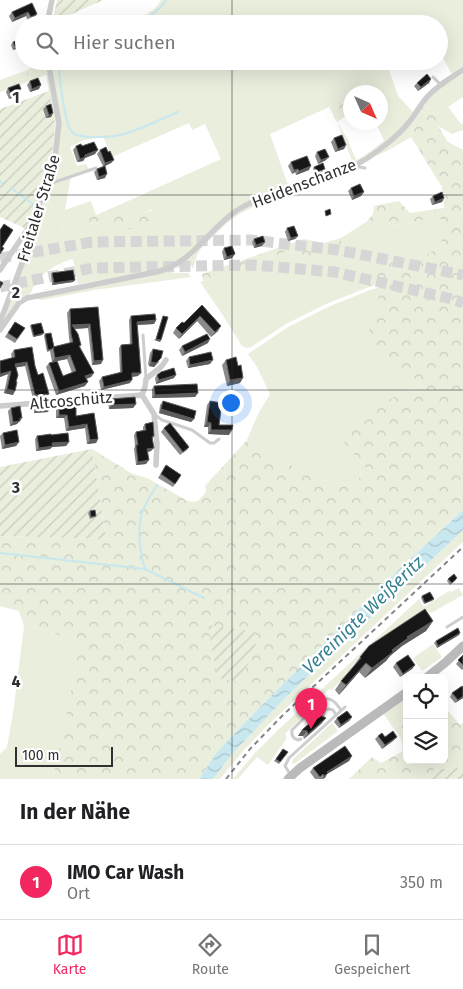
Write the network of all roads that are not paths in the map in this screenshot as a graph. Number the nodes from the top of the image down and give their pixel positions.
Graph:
1 (52, 0) edge
2 (49, 15) edge
3 (50, 70) edge
4 (463, 70) edge
5 (434, 78) dead end
6 (441, 85) junction
7 (354, 165) junction
8 (96, 168) edge
9 (365, 168) dead end
10 (46, 185) junction
11 (34, 220) junction
12 (0, 270) edge
13 (0, 322) edge
14 (0, 330) edge
15 (143, 335) dead end
16 (166, 360) dead end
17 (146, 379) junction
18 (142, 395) junction
19 (0, 406) edge
20 (154, 414) junction
21 (219, 440) dead end
22 (156, 465) dead end
23 (463, 617) edge
24 (447, 627) dead end
25 (463, 646) edge
26 (431, 674) edge
27 (403, 695) edge
28 (344, 707) dead end
29 (341, 710) junction
30 (336, 714) junction
31 (321, 720) edge
32 (301, 739) dead end
33 (290, 777) edge

1 - 2 street
3 - 10 street, Freitaler Straße
4 - 6 street, Heidenschanze
5 - 6 lane
6 - 7 street, Heidenschanze
7 - 9 lane
7 - 14 street, Heidenschanze
8 - 10 lane
10 - 11 street, Freitaler Straße
11 - 12 street
11 - 13 street, Freitaler Straße
15 - 17 lane
16 - 17 street
17 - 18 street
18 - 19 street, Altcoschütz
18 - 20 street
20 - 21 lane
20 - 22 street
23 - 24 lane
25 - 26 main road
27 - 33 main road
28 - 29 lane
29 - 30 lane
29 - 32 lane
30 - 31 lane
30 - 33 lane

